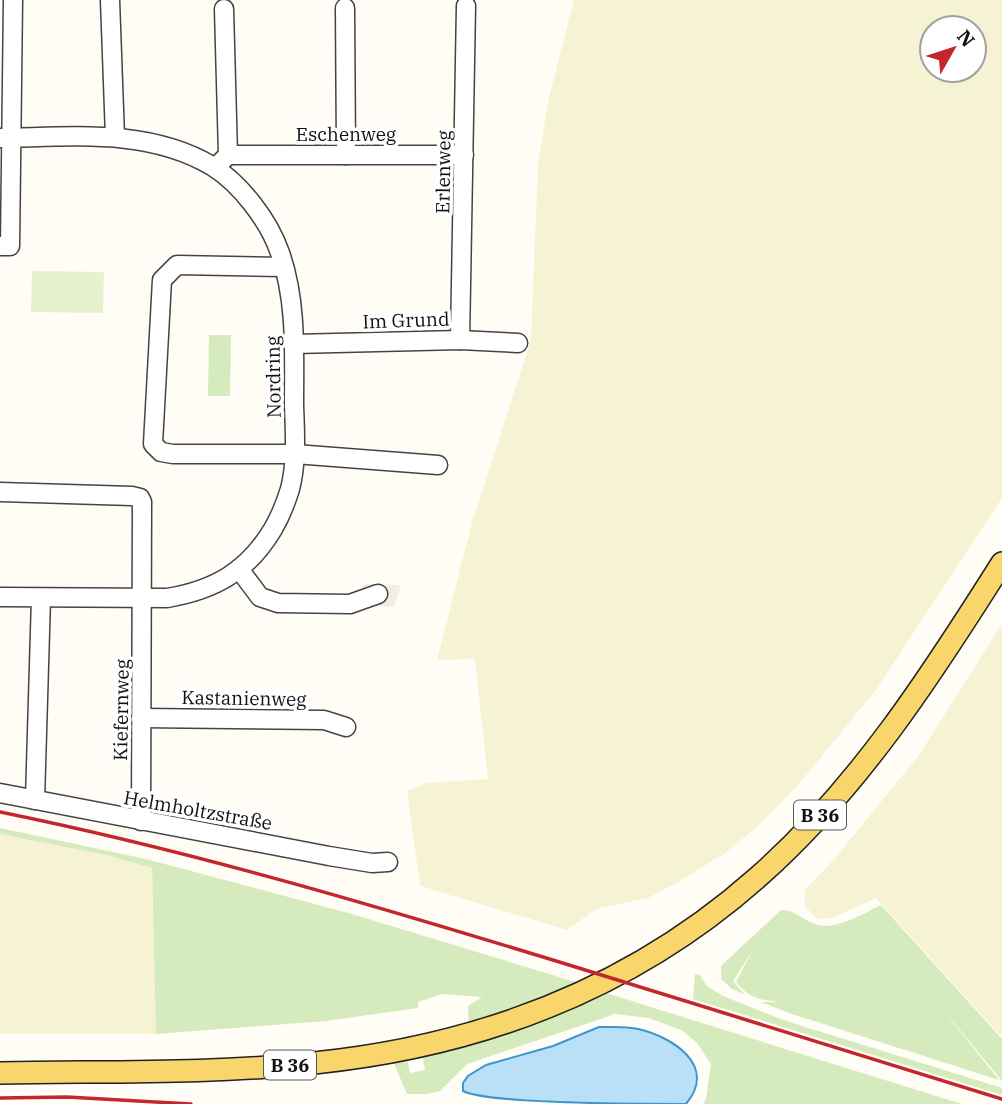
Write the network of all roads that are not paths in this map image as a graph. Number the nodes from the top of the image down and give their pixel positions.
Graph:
1 (13, 0) edge
2 (110, 0) edge
3 (466, 6) dead end
4 (345, 8) dead end
5 (224, 9) dead end
6 (115, 137) junction
7 (5, 138) edge
8 (346, 155) junction
9 (464, 155) junction
10 (221, 161) junction
11 (0, 246) edge
12 (284, 267) junction
13 (460, 340) junction
14 (518, 343) dead end
15 (294, 344) junction
16 (295, 454) junction
17 (438, 465) dead end
18 (0, 492) edge
19 (1002, 563) edge
20 (239, 569) junction
21 (378, 594) dead end
22 (0, 597) edge
23 (41, 598) junction
24 (143, 599) junction
25 (141, 718) junction
26 (346, 727) dead end
27 (0, 793) edge
28 (35, 800) junction
29 (141, 821) junction
30 (388, 862) dead end
31 (0, 1073) edge

1 - 7 street
2 - 6 street
3 - 9 street, Erlenweg
4 - 8 street
5 - 10 street
6 - 7 street, Nordring
6 - 10 street, Nordring
7 - 11 street
8 - 9 street, Eschenweg
8 - 10 street, Eschenweg
9 - 13 street, Erlenweg
10 - 12 street, Nordring
12 - 15 street, Nordring
12 - 16 street
13 - 14 street, Im Grund
13 - 15 street, Im Grund
15 - 16 street, Nordring
16 - 17 street
16 - 20 street, Nordring
18 - 24 street, Kiefernweg
19 - 31 main road, B 36
20 - 21 street
20 - 24 street, Nordring
22 - 23 street, Nordring
23 - 24 street, Nordring
23 - 28 street
24 - 25 street, Kiefernweg
25 - 26 street, Kastanienweg
25 - 29 street, Kiefernweg
27 - 28 street, Helmholtzstraße
28 - 29 street, Helmholtzstraße
29 - 30 street, Helmholtzstraße

